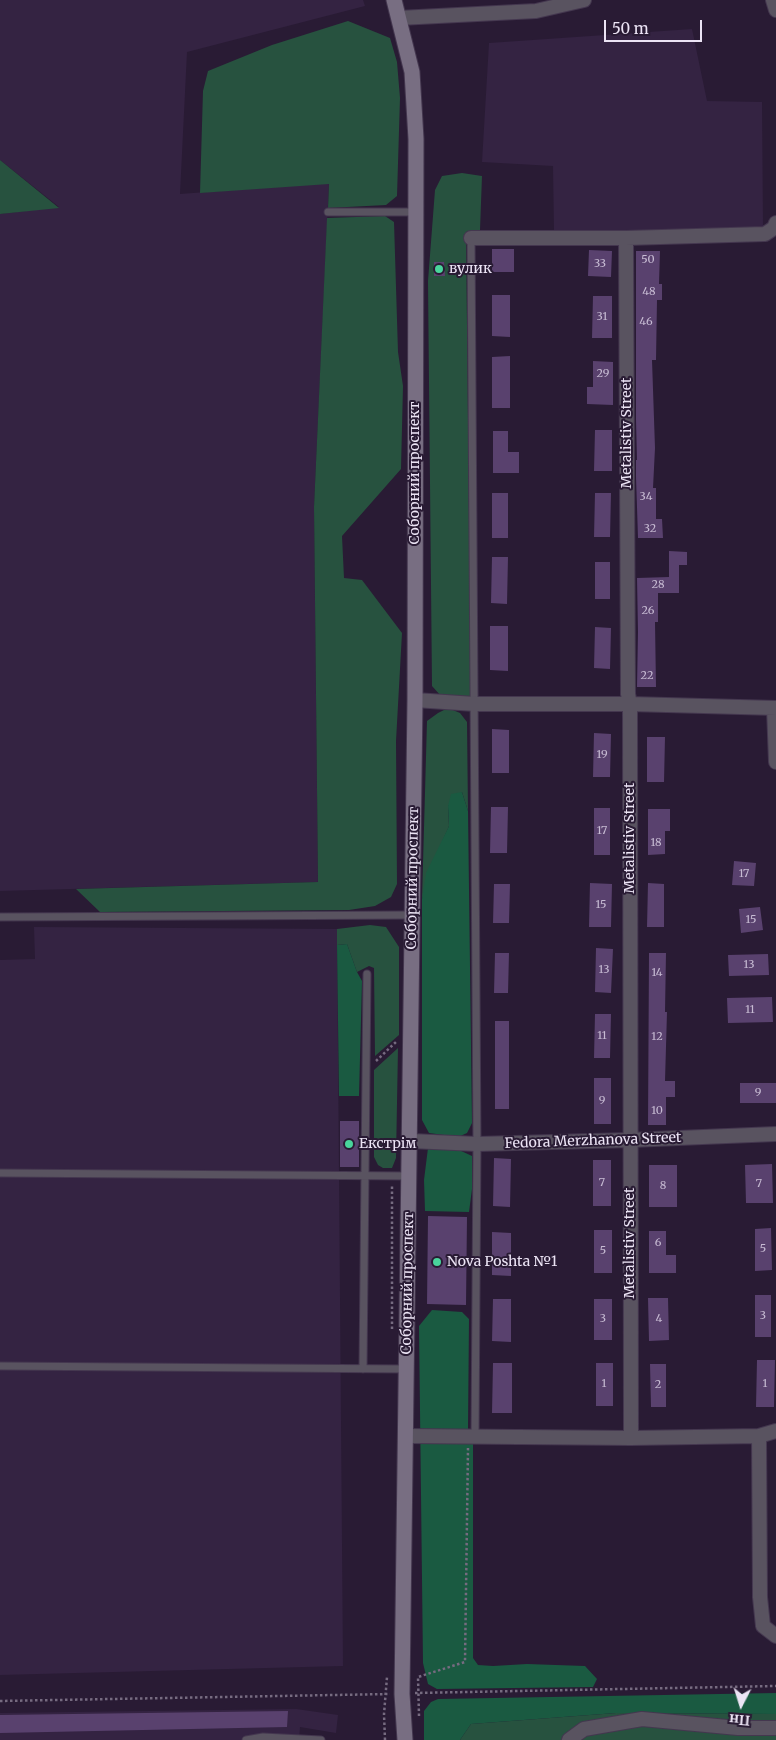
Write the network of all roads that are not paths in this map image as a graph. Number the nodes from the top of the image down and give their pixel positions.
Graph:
1 (394, 0) edge
2 (584, 0) edge
3 (773, 0) edge
4 (776, 10) edge
5 (399, 18) junction
6 (328, 212) dead end
7 (416, 212) junction
8 (776, 223) edge
9 (471, 238) joint
10 (626, 238) junction
11 (415, 700) junction
12 (474, 704) junction
13 (630, 704) junction
14 (775, 708) edge
15 (776, 762) edge
16 (412, 915) junction
17 (0, 918) edge
18 (367, 974) dead end
19 (776, 1134) edge
20 (630, 1140) junction
21 (410, 1141) junction
22 (477, 1144) junction
23 (0, 1173) edge
24 (365, 1176) junction
25 (410, 1176) junction
26 (0, 1366) edge
27 (363, 1369) junction
28 (407, 1369) junction
29 (776, 1431) edge
30 (406, 1436) junction
31 (759, 1436) junction
32 (471, 1437) junction
33 (631, 1438) junction
34 (776, 1636) edge
35 (776, 1728) edge
36 (246, 1740) edge
37 (321, 1740) edge
38 (405, 1740) edge
39 (569, 1740) edge

1 - 5 main road, Соборний проспект
2 - 5 street
3 - 4 street
5 - 7 main road, Соборний проспект
6 - 7 lane
7 - 11 main road, Соборний проспект
8 - 10 street
9 - 10 street
9 - 12 lane
10 - 13 street, Metalistiv Street
11 - 12 street
11 - 16 main road, Соборний проспект
12 - 13 street
12 - 22 lane
13 - 14 street
13 - 20 street, Metalistiv Street
14 - 15 street
16 - 17 lane
16 - 21 main road, Соборний проспект
18 - 24 lane
19 - 20 street, Fedora Merzhanova Street
20 - 22 street, Fedora Merzhanova Street
20 - 33 street, Metalistiv Street
21 - 22 street, Fedora Merzhanova Street
21 - 25 main road, Соборний проспект
22 - 32 lane
23 - 24 lane
24 - 25 lane
24 - 27 lane
25 - 28 main road, Соборний проспект
26 - 27 lane
27 - 28 lane
28 - 30 main road, Соборний проспект
29 - 31 street
30 - 32 street
30 - 38 main road, Соборний проспект
31 - 33 street
31 - 34 street
32 - 33 street
35 - 39 street
36 - 37 lane

